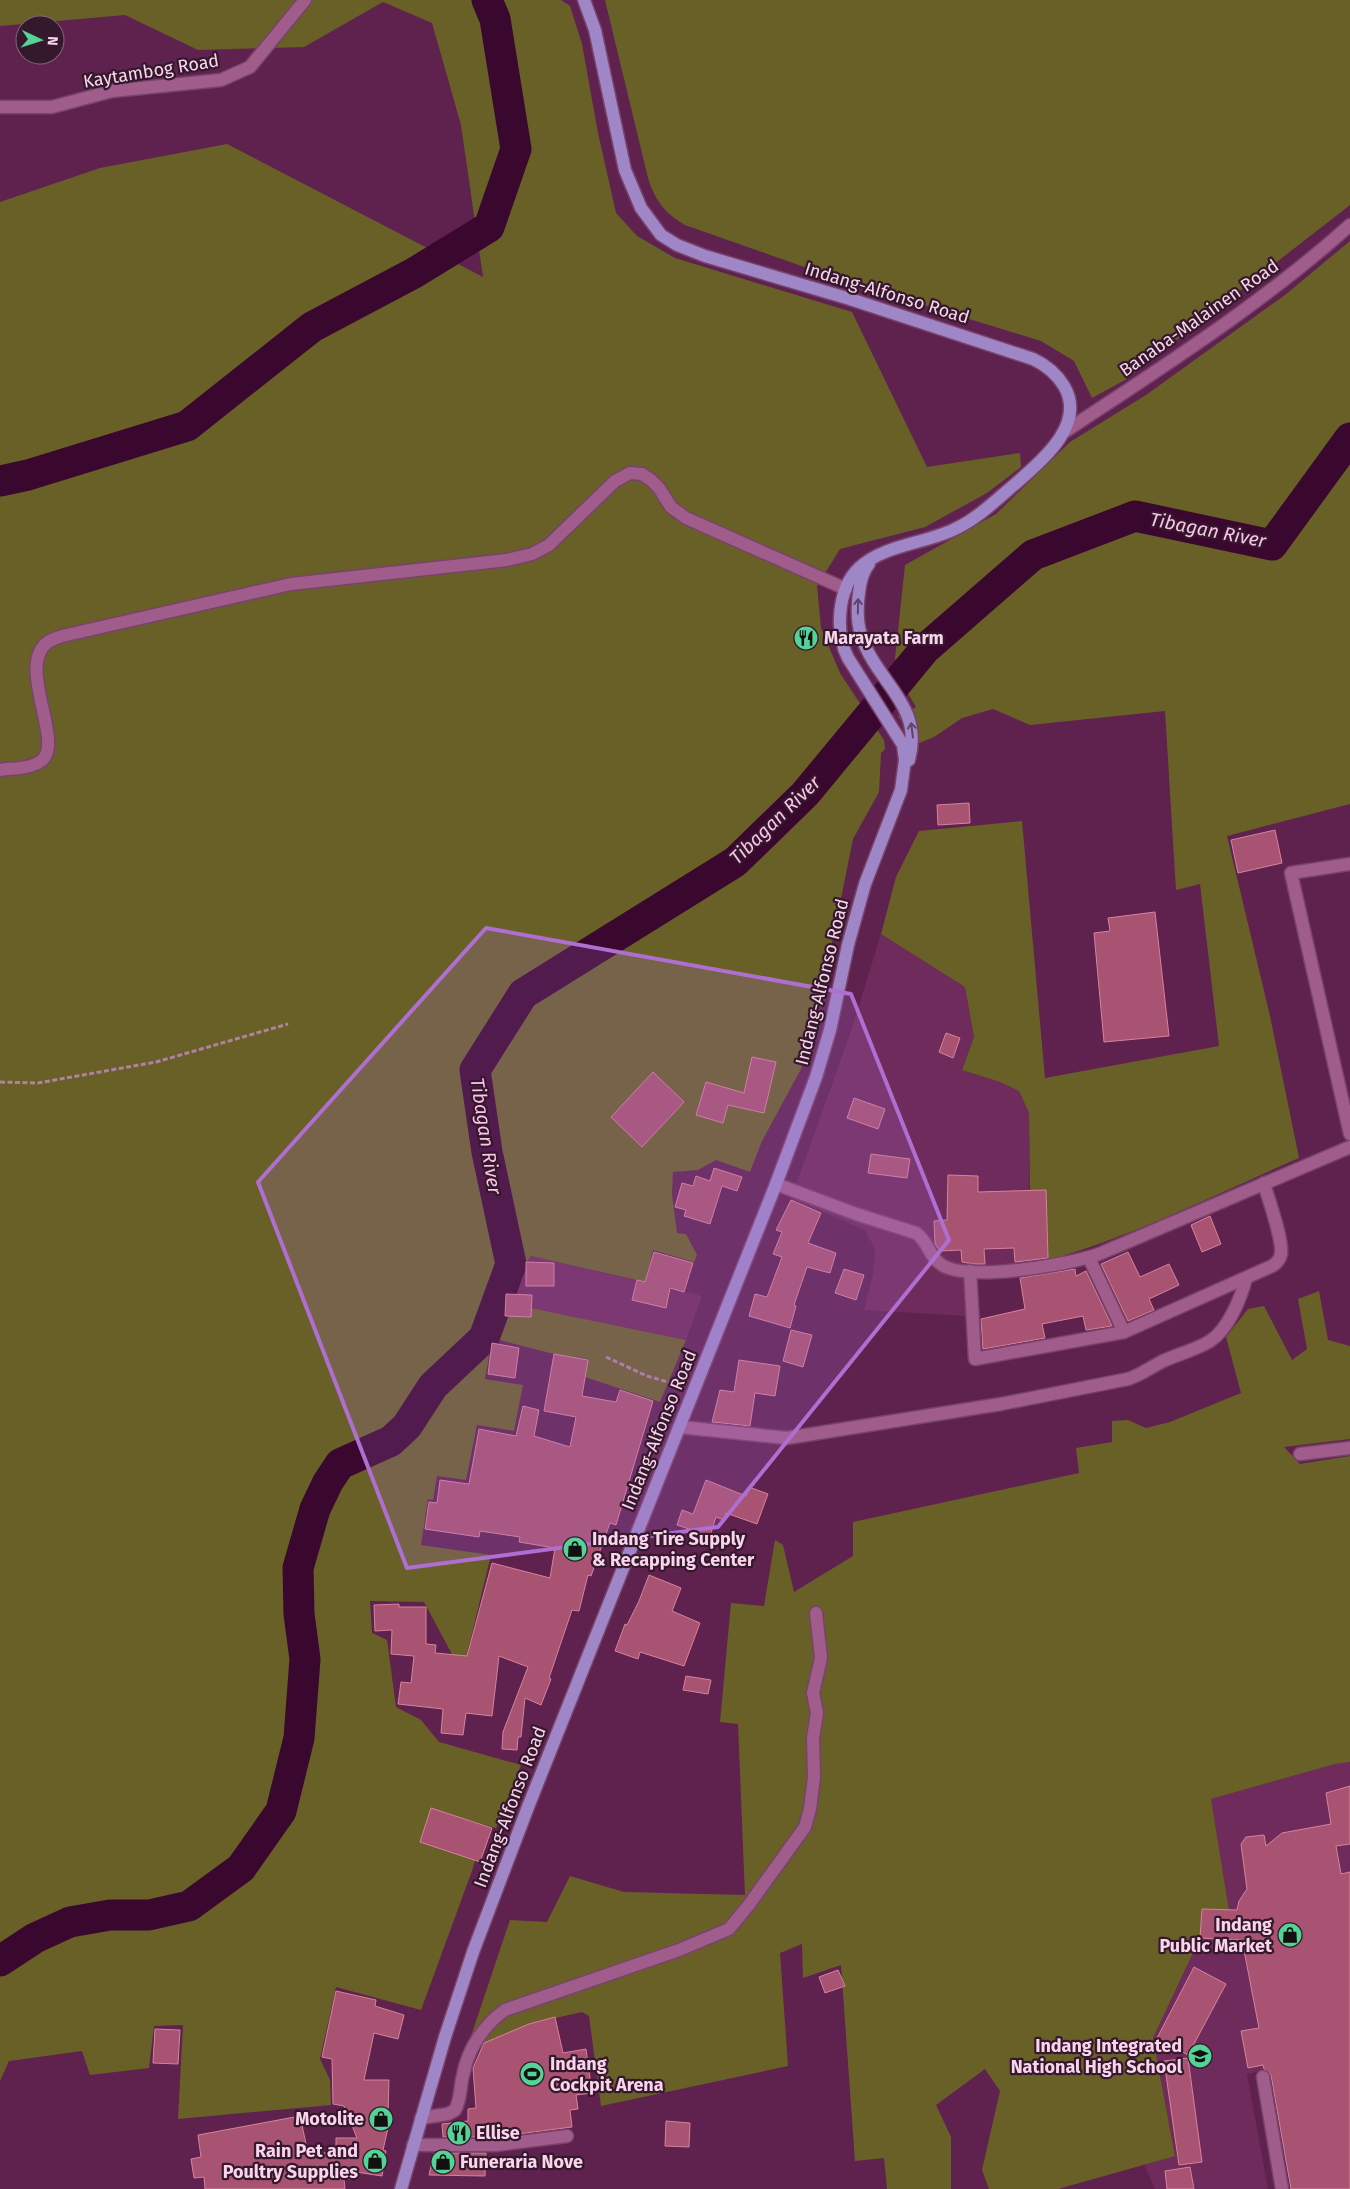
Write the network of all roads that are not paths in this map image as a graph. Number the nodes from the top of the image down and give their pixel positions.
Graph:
1 (305, 0) edge
2 (584, 0) edge
3 (0, 107) edge
4 (1350, 225) edge
5 (1063, 433) junction
6 (873, 558) junction
7 (846, 589) junction
8 (0, 770) edge
9 (902, 783) junction
10 (1350, 864) edge
11 (1350, 1134) edge
12 (1350, 1146) edge
13 (1264, 1183) junction
14 (776, 1184) junction
15 (1089, 1258) junction
16 (970, 1271) junction
17 (1246, 1278) junction
18 (1124, 1332) junction
19 (680, 1427) junction
20 (1350, 1448) edge
21 (1300, 1454) dead end
22 (816, 1613) dead end
23 (1263, 2077) dead end
24 (421, 2118) junction
25 (567, 2136) dead end
26 (413, 2145) junction
27 (402, 2189) edge
28 (1282, 2189) edge

1 - 3 street, Kaytambog Road
2 - 5 main road, Indang-Alfonso Road
4 - 5 street, Banaba-Malainen Road
5 - 6 main road, Indang-Alfonso Road
6 - 7 main road, Indang-Alfonso Road
9 -> 6 main road, Indang-Alfonso Road
7 - 8 street
7 - 9 main road, Indang-Alfonso Road
9 - 14 main road, Indang-Alfonso Road
10 - 11 street
12 - 13 street
13 - 15 street
13 - 17 street
14 - 16 street
14 - 19 main road, Indang-Alfonso Road
15 - 16 street
15 - 18 street
16 - 18 street
17 - 18 street
17 - 19 street
19 - 24 main road, Indang-Alfonso Road
20 - 21 street
22 - 24 street
23 - 28 street
24 - 26 main road, Indang-Alfonso Road
25 - 26 street
26 - 27 main road, Indang-Alfonso Road

